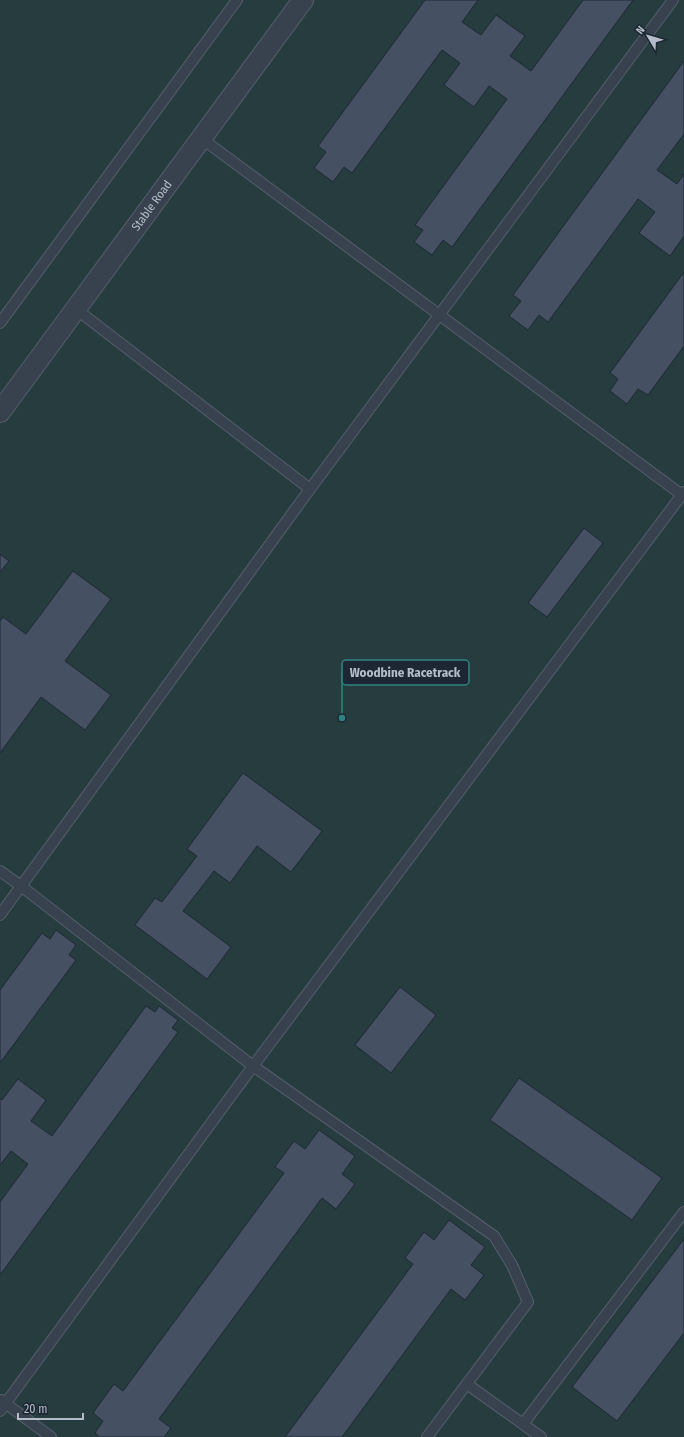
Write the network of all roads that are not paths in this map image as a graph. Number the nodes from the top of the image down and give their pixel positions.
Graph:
1 (237, 0) edge
2 (303, 0) edge
3 (673, 0) edge
4 (201, 138) junction
5 (76, 309) junction
6 (439, 314) junction
7 (0, 323) edge
8 (0, 412) edge
9 (310, 489) junction
10 (683, 494) edge
11 (0, 871) edge
12 (21, 886) junction
13 (0, 914) edge
14 (253, 1066) junction
15 (684, 1212) edge
16 (467, 1384) junction
17 (2, 1405) edge
18 (523, 1424) junction
19 (51, 1437) edge
20 (427, 1437) edge
21 (541, 1437) edge

1 - 7 lane
2 - 4 street, Stable Road
3 - 6 lane
4 - 5 street, Stable Road
4 - 6 lane
5 - 8 street, Stable Road
5 - 9 lane
6 - 9 lane
6 - 10 lane
9 - 12 lane
10 - 14 lane
11 - 12 lane
12 - 13 lane
12 - 14 lane
14 - 16 lane
14 - 17 lane
15 - 18 lane
16 - 18 lane
16 - 20 lane
17 - 19 lane
18 - 21 lane

